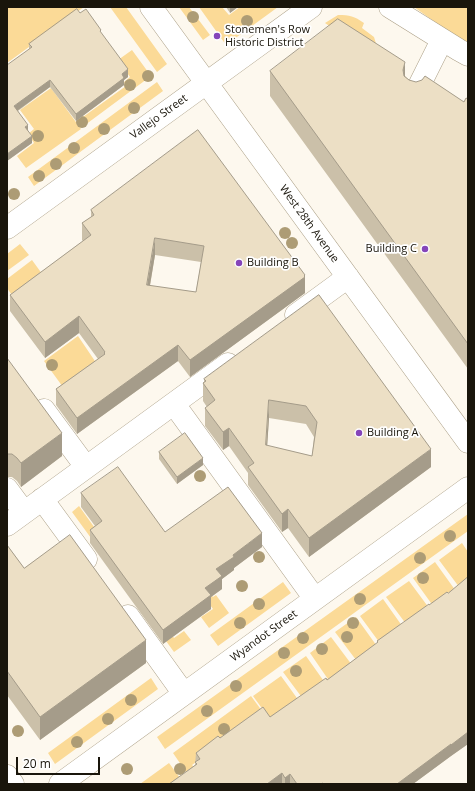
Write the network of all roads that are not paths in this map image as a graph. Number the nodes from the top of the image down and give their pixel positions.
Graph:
1 (151, 7) edge
2 (311, 7) edge
3 (390, 7) edge
4 (442, 40) junction
5 (468, 55) edge
6 (206, 83) junction
7 (415, 94) edge
8 (7, 228) edge
9 (348, 277) junction
10 (280, 326) edge
11 (243, 354) edge
12 (30, 392) edge
13 (174, 404) junction
14 (468, 442) edge
15 (86, 467) junction
16 (468, 488) edge
17 (7, 489) edge
18 (42, 499) junction
19 (16, 518) edge
20 (98, 576) edge
21 (315, 599) junction
22 (117, 602) edge
23 (184, 694) junction
24 (7, 776) edge
25 (12, 784) edge
26 (60, 784) edge

1 - 6 street, West 28th Avenue
2 - 6 street, Vallejo Street
3 - 4 street
4 - 5 street
4 - 7 street
6 - 8 street, Vallejo Street
6 - 9 street, West 28th Avenue
9 - 10 street
9 - 14 street, West 28th Avenue
11 - 13 street
12 - 15 street
13 - 15 street
13 - 21 street
15 - 18 street
16 - 21 street, Wyandot Street
17 - 19 street
18 - 19 street
18 - 20 street
21 - 23 street, Wyandot Street
22 - 23 street
23 - 26 street, Wyandot Street
24 - 25 street

